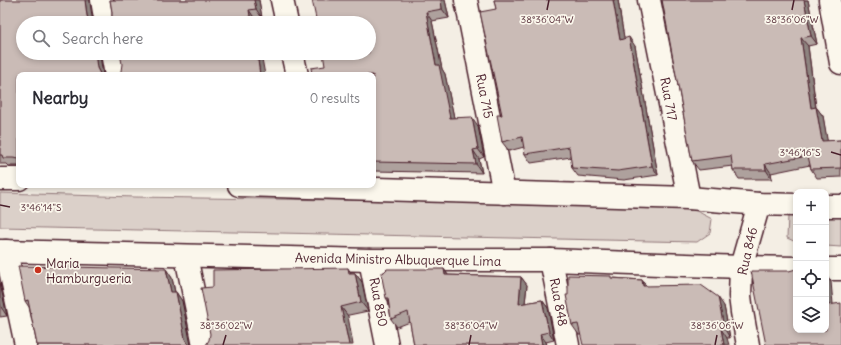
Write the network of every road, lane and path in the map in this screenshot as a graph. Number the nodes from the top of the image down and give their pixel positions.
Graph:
1 (102, 0) edge
2 (282, 0) edge
3 (466, 0) edge
4 (649, 0) edge
5 (830, 0) edge
6 (105, 16) edge
7 (285, 16) edge
8 (113, 60) edge
9 (294, 60) edge
10 (841, 63) edge
11 (115, 72) edge
12 (296, 72) edge
13 (0, 179) edge
14 (16, 180) edge
15 (371, 188) edge
16 (504, 193) junction
17 (689, 198) junction
18 (759, 204) junction
19 (793, 205) edge
20 (829, 206) edge
21 (841, 206) edge
22 (3, 251) edge
23 (186, 256) junction
24 (370, 260) junction
25 (551, 260) junction
26 (741, 267) junction
27 (793, 268) edge
28 (829, 269) edge
29 (841, 269) edge
30 (26, 345) edge
31 (204, 345) edge
32 (387, 345) edge
33 (568, 345) edge
34 (748, 345) edge

1 - 6 street
2 - 7 street
3 - 16 street, Rua 715
4 - 17 street, Rua 717
5 - 10 street
8 - 11 street
9 - 12 street
13 - 14 street
15 - 16 street
16 - 17 street
17 - 18 street
18 - 19 street
18 - 26 street, Rua 846
20 - 21 street
22 - 23 street, Avenida Ministro Albuquerque Lima
22 - 30 street
23 - 24 street, Avenida Ministro Albuquerque Lima
23 - 31 street
24 - 25 street, Avenida Ministro Albuquerque Lima
24 - 32 street, Rua 850
25 - 26 street, Avenida Ministro Albuquerque Lima
25 - 33 street, Rua 848
26 - 27 street, Avenida Ministro Albuquerque Lima
26 - 34 street, Rua 846
28 - 29 street

